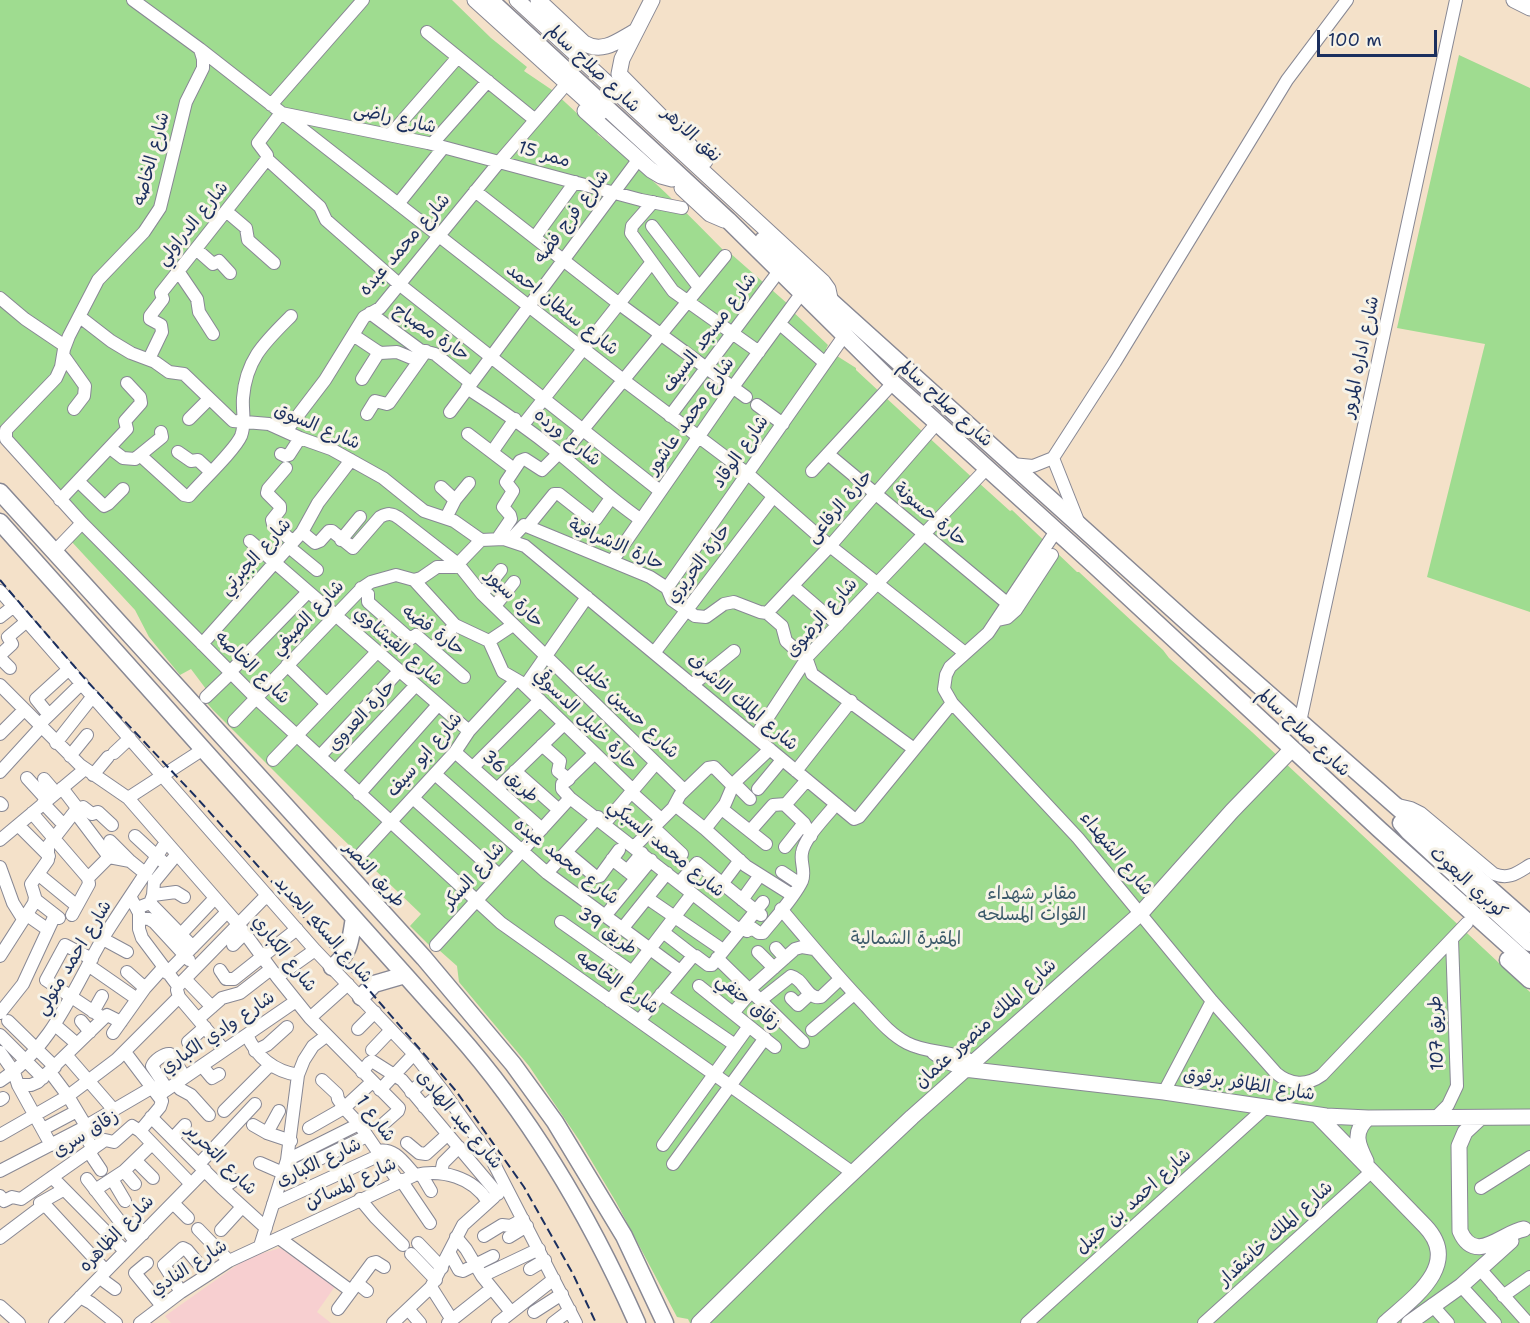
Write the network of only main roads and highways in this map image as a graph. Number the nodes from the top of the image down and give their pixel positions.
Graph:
1 (463, 0) edge
2 (475, 0) edge
3 (490, 0) edge
4 (506, 0) edge
5 (518, 0) edge
6 (538, 0) edge
7 (652, 0) edge
8 (1514, 0) edge
9 (1530, 8) edge
10 (634, 32) junction
11 (672, 178) junction
12 (729, 220) junction
13 (781, 245) junction
14 (831, 303) junction
15 (0, 492) edge
16 (0, 522) edge
17 (1292, 749) junction
18 (1393, 803) junction
19 (295, 819) junction
20 (1380, 830) junction
21 (285, 842) junction
22 (322, 847) junction
23 (311, 870) junction
24 (354, 918) junction
25 (1530, 924) edge
26 (1530, 943) edge
27 (1530, 965) edge
28 (332, 967) road end
29 (405, 975) junction
30 (1530, 980) edge
31 (360, 997) road end
32 (968, 1065) junction
33 (1317, 1115) junction
34 (1368, 1118) junction
35 (1479, 1118) junction
36 (1530, 1118) edge
37 (1371, 1172) junction
38 (1527, 1227) edge
39 (650, 1293) junction
40 (634, 1317) edge
41 (665, 1323) edge
42 (699, 1323) edge
43 (1385, 1323) edge
44 (1409, 1323) edge

1 - 11 main road
2 - 11 main road
3 - 12 highway, شارع صلاح سالم
4 - 14 highway, شارع صلاح سالم
5 - 13 main road, نفق الازهر
6 - 10 main road
7 - 10 main road
8 - 9 main road
10 - 13 main road
11 - 12 main road
12 - 17 highway, شارع صلاح سالم
13 - 14 main road, نفق الازهر
14 - 18 highway, شارع صلاح سالم
15 - 19 highway, طريق النصر
16 - 21 highway
17 - 20 highway, شارع صلاح سالم
17 - 32 main road, شارع الملك منصور عثمان
18 - 25 highway, كوبري البعوث
18 - 26 highway
19 - 21 highway
19 - 22 highway, طريق النصر
20 - 27 highway, كوبري البعوث
20 - 30 highway
21 - 23 highway
22 - 23 highway
22 - 39 highway, طريق النصر
23 - 24 highway
24 - 28 highway
24 - 29 highway
29 - 31 highway
29 - 40 highway
32 - 33 main road, شارع الظافر برقوق
32 - 42 main road, شارع الملك منصور عثمان
33 - 34 main road, شارع الظافر برقوق
33 - 37 main road
34 - 35 main road, شارع الظافر برقوق
34 - 37 main road
35 - 36 main road, شارع الظافر برقوق
35 - 38 main road
37 - 43 main road
38 - 44 main road
39 - 40 highway
39 - 41 highway, طريق النصر

